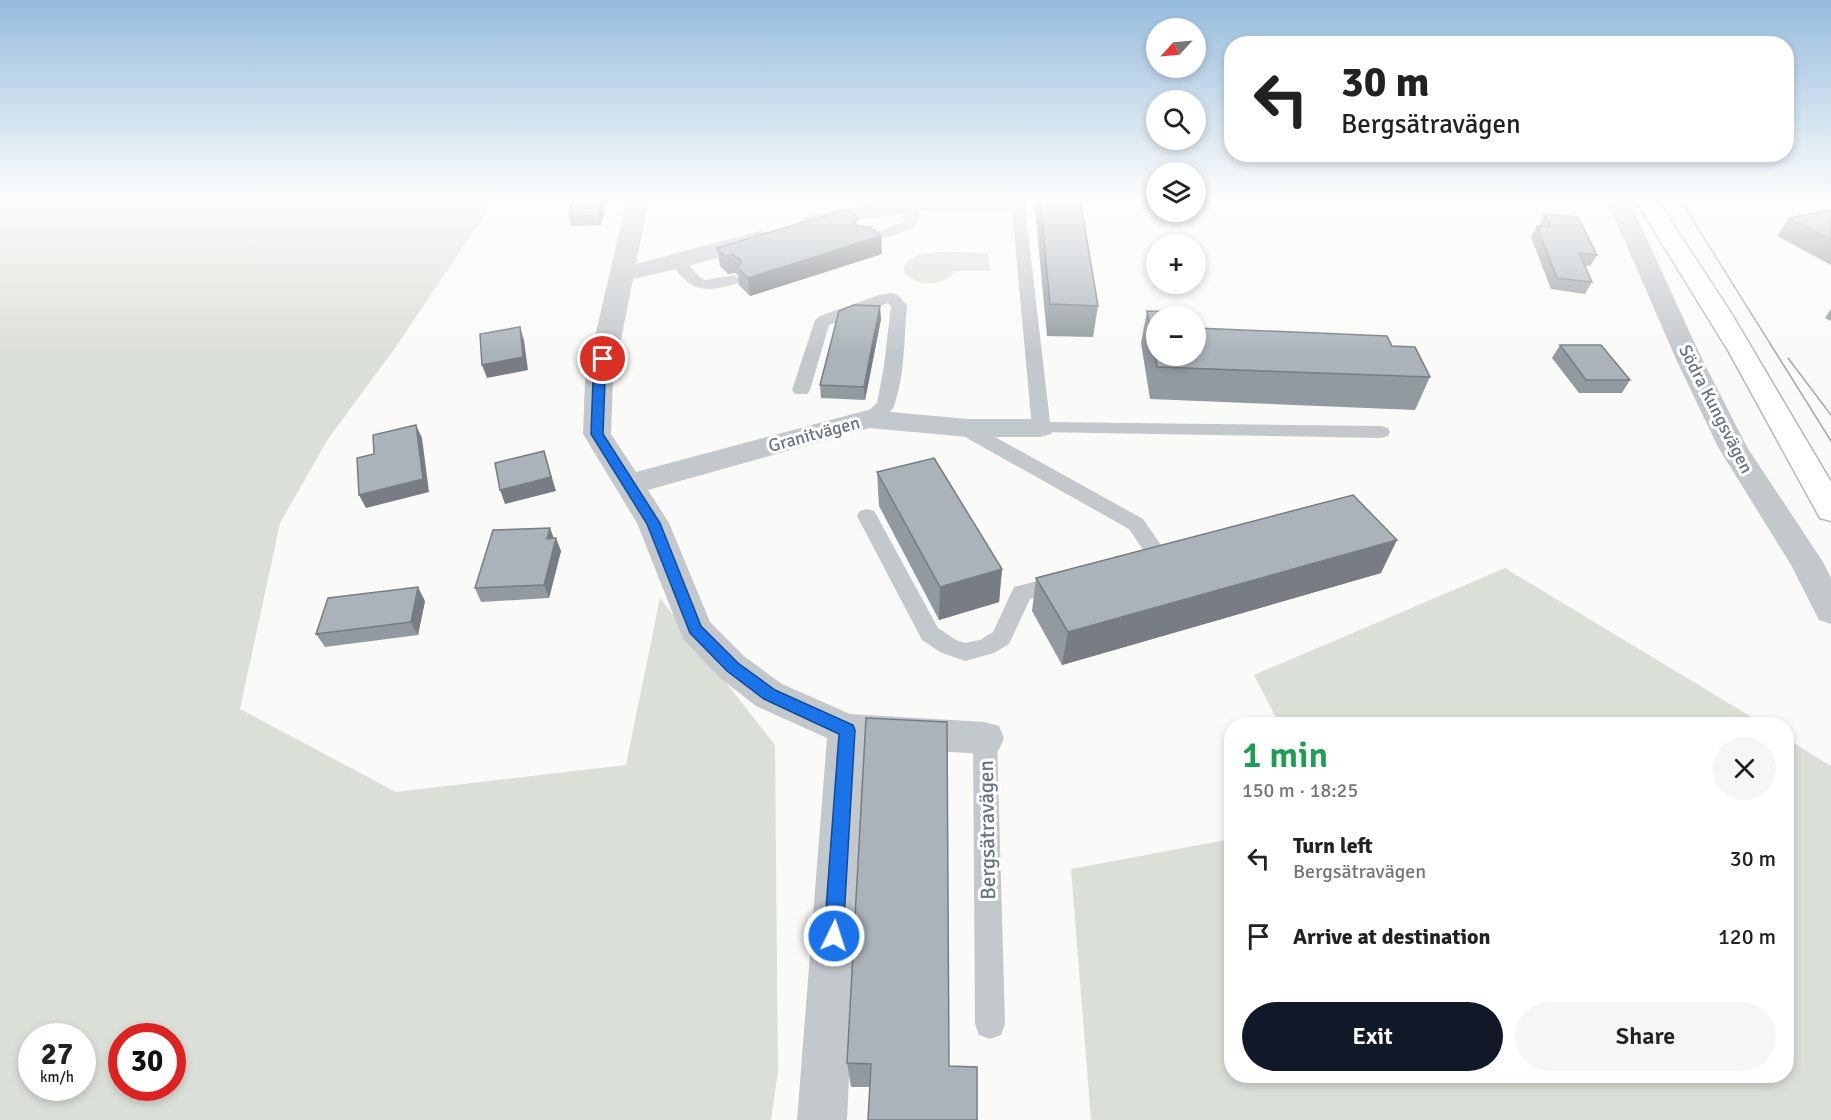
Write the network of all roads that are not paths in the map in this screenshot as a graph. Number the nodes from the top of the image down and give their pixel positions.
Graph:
1 (626, 250) edge
2 (717, 250) edge
3 (1022, 250) edge
4 (1640, 250) edge
5 (1680, 250) edge
6 (677, 262) junction
7 (620, 275) junction
8 (734, 280) edge
9 (801, 390) dead end
10 (868, 419) junction
11 (968, 428) junction
12 (1041, 428) junction
13 (1381, 432) dead end
14 (627, 485) junction
15 (1831, 510) edge
16 (867, 516) dead end
17 (1182, 552) edge
18 (1160, 558) junction
19 (1126, 567) edge
20 (1080, 578) edge
21 (1831, 611) edge
22 (847, 730) junction
23 (985, 738) joint
24 (990, 1024) dead end
25 (822, 1120) edge

1 - 7 street, Bergsätravägen
2 - 6 street
3 - 12 lane
4 - 21 street, Södra Kungsvägen
5 - 15 main road
6 - 7 street
6 - 8 lane
7 - 14 street, Bergsätravägen
9 - 10 lane
10 - 11 street, Granitvägen
10 - 14 street, Granitvägen
11 - 12 street, Granitvägen
11 - 18 lane
12 - 13 lane
14 - 22 street, Bergsätravägen
16 - 20 lane
17 - 18 lane
18 - 19 lane
22 - 23 street, Bergsätravägen
22 - 25 street
23 - 24 lane, Bergsätravägen

